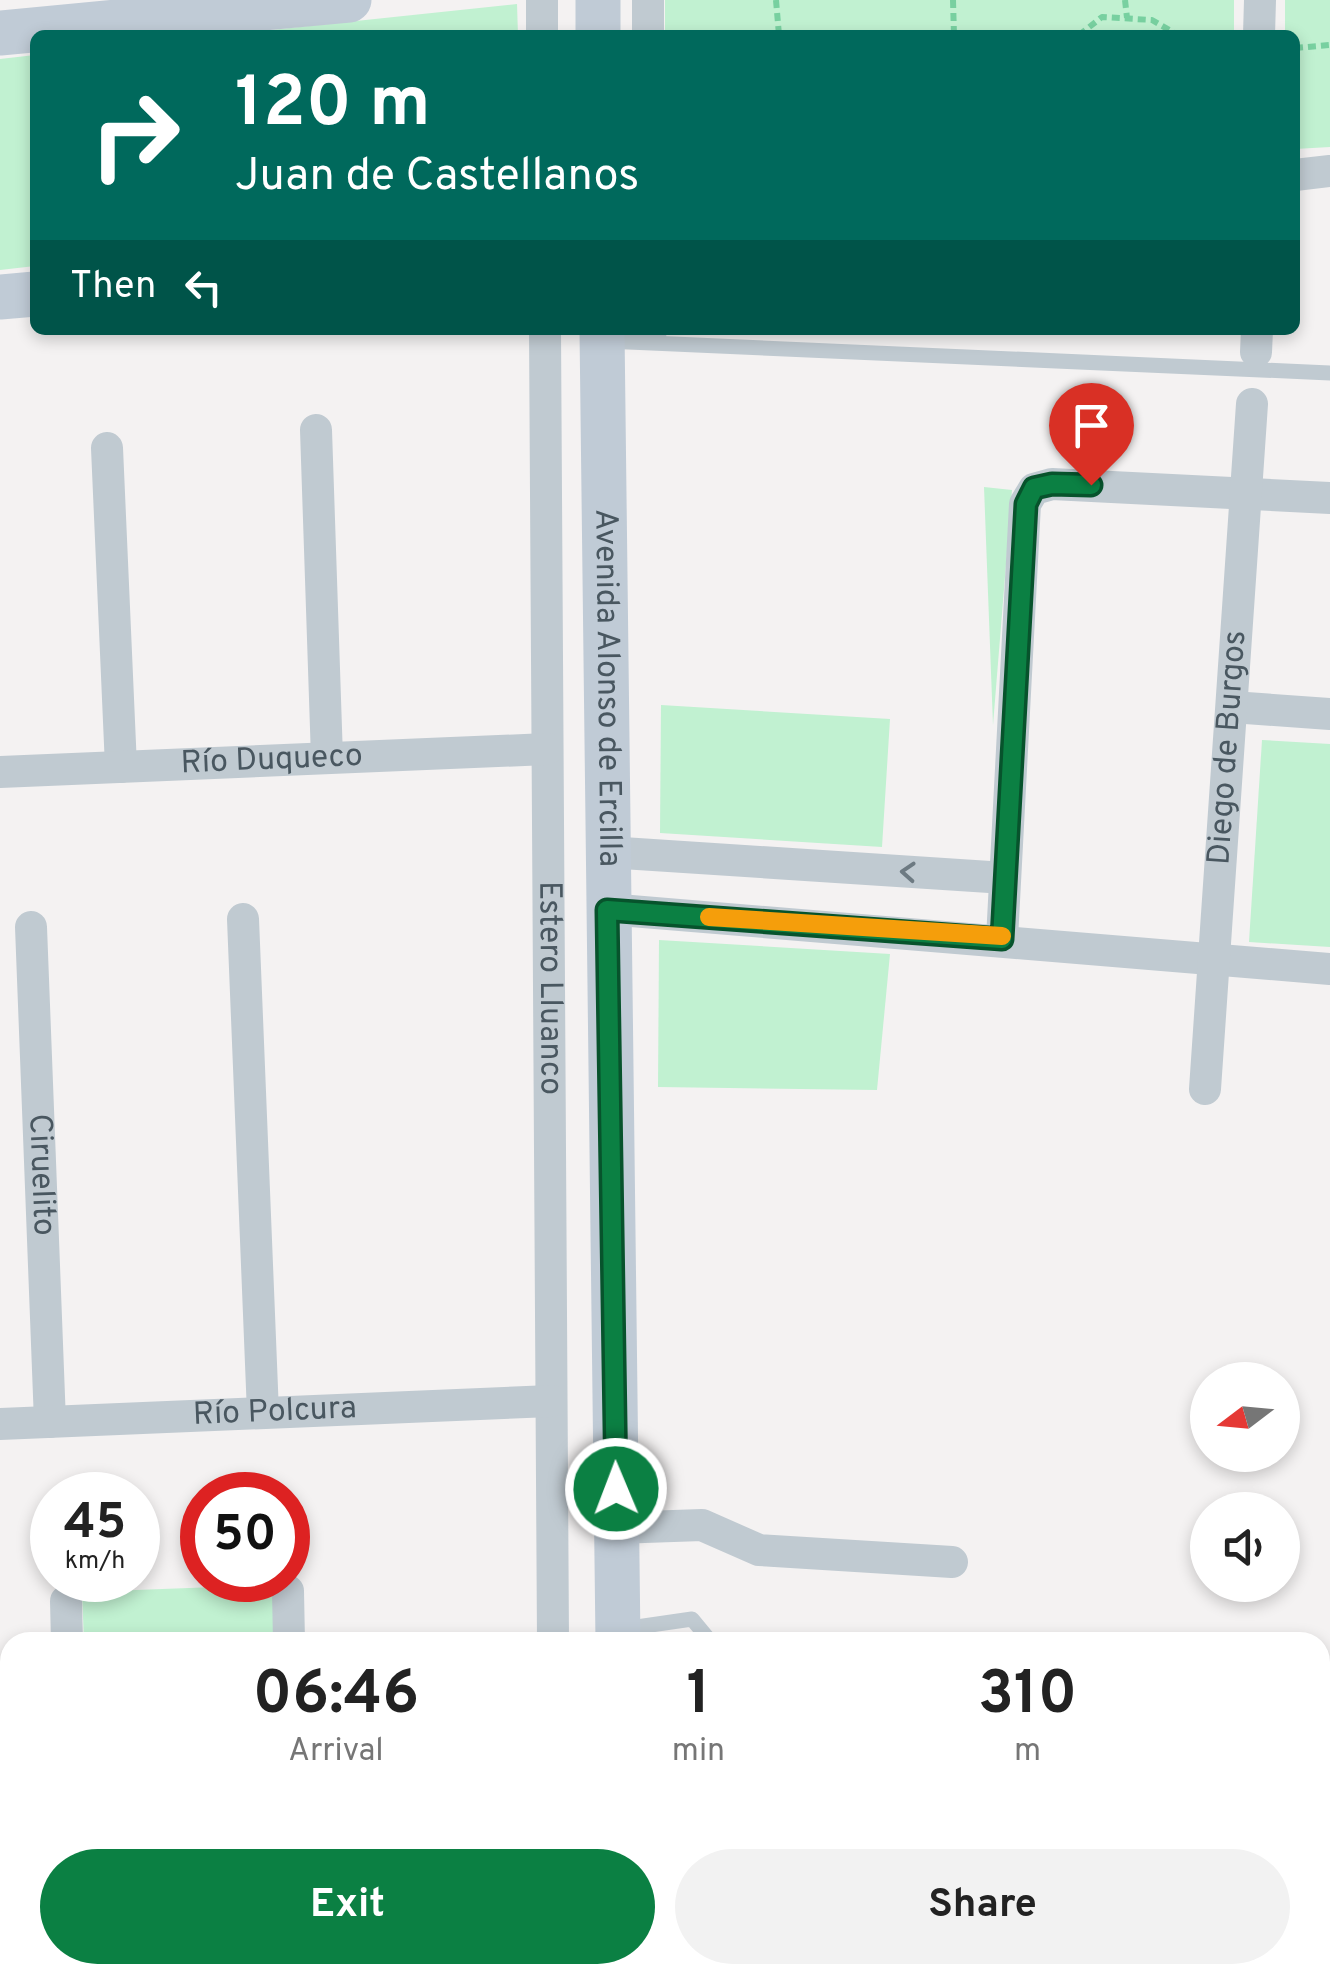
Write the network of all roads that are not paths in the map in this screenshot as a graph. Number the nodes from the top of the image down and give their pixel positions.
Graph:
1 (338, 0) edge
2 (542, 0) edge
3 (598, 0) edge
4 (648, 0) edge
5 (1260, 0) edge
6 (124, 10) edge
7 (542, 30) edge
8 (598, 30) edge
9 (648, 30) edge
10 (1259, 30) edge
11 (0, 33) edge
12 (1330, 171) edge
13 (1300, 174) edge
14 (30, 294) edge
15 (0, 297) edge
16 (545, 335) edge
17 (602, 335) edge
18 (1330, 373) edge
19 (1252, 404) dead end
20 (316, 430) dead end
21 (107, 448) dead end
22 (1245, 492) junction
23 (1330, 498) edge
24 (1232, 708) junction
25 (1330, 714) edge
26 (547, 749) junction
27 (328, 758) junction
28 (120, 766) junction
29 (0, 772) edge
30 (606, 852) junction
31 (1005, 878) junction
32 (607, 910) junction
33 (242, 918) dead end
34 (31, 927) dead end
35 (1002, 939) junction
36 (1214, 958) junction
37 (1330, 969) edge
38 (1204, 1089) dead end
39 (550, 1401) junction
40 (263, 1413) junction
41 (50, 1422) junction
42 (0, 1424) edge
43 (616, 1528) junction
44 (952, 1562) dead end
45 (66, 1602) edge
46 (288, 1602) edge
47 (68, 1632) edge
48 (290, 1632) edge
49 (553, 1632) edge
50 (618, 1632) edge
51 (634, 1632) edge
52 (703, 1632) edge

1 - 6 main road
2 - 7 street
3 - 8 main road
4 - 9 street
5 - 10 street
6 - 11 main road
12 - 13 street
14 - 15 main road
16 - 26 street, Estero Lluanco
17 - 18 lane
17 - 30 main road, Avenida Alonso de Ercilla
19 - 22 street, Diego de Burgos
20 - 27 street
21 - 28 street
22 - 23 street
22 - 24 street, Diego de Burgos
22 - 31 street
24 - 25 street
24 - 36 street, Diego de Burgos
26 - 27 street, Río Duqueco
26 - 39 street, Estero Lluanco
27 - 28 street, Río Duqueco
28 - 29 street, Río Duqueco
31 -> 30 street
30 - 32 main road, Avenida Alonso de Ercilla
31 - 35 street
32 - 35 street
32 - 43 main road, Avenida Alonso de Ercilla
33 - 40 street
34 - 41 street, Ciruelito
35 - 36 street
36 - 37 street
36 - 38 street, Diego de Burgos
39 - 40 street, Río Polcura
39 - 49 street, Estero Lluanco
40 - 41 street, Río Polcura
41 - 42 street, Río Polcura
43 - 44 street
43 - 50 main road, Avenida Alonso de Ercilla
45 - 47 street
46 - 48 street
51 - 52 lane

